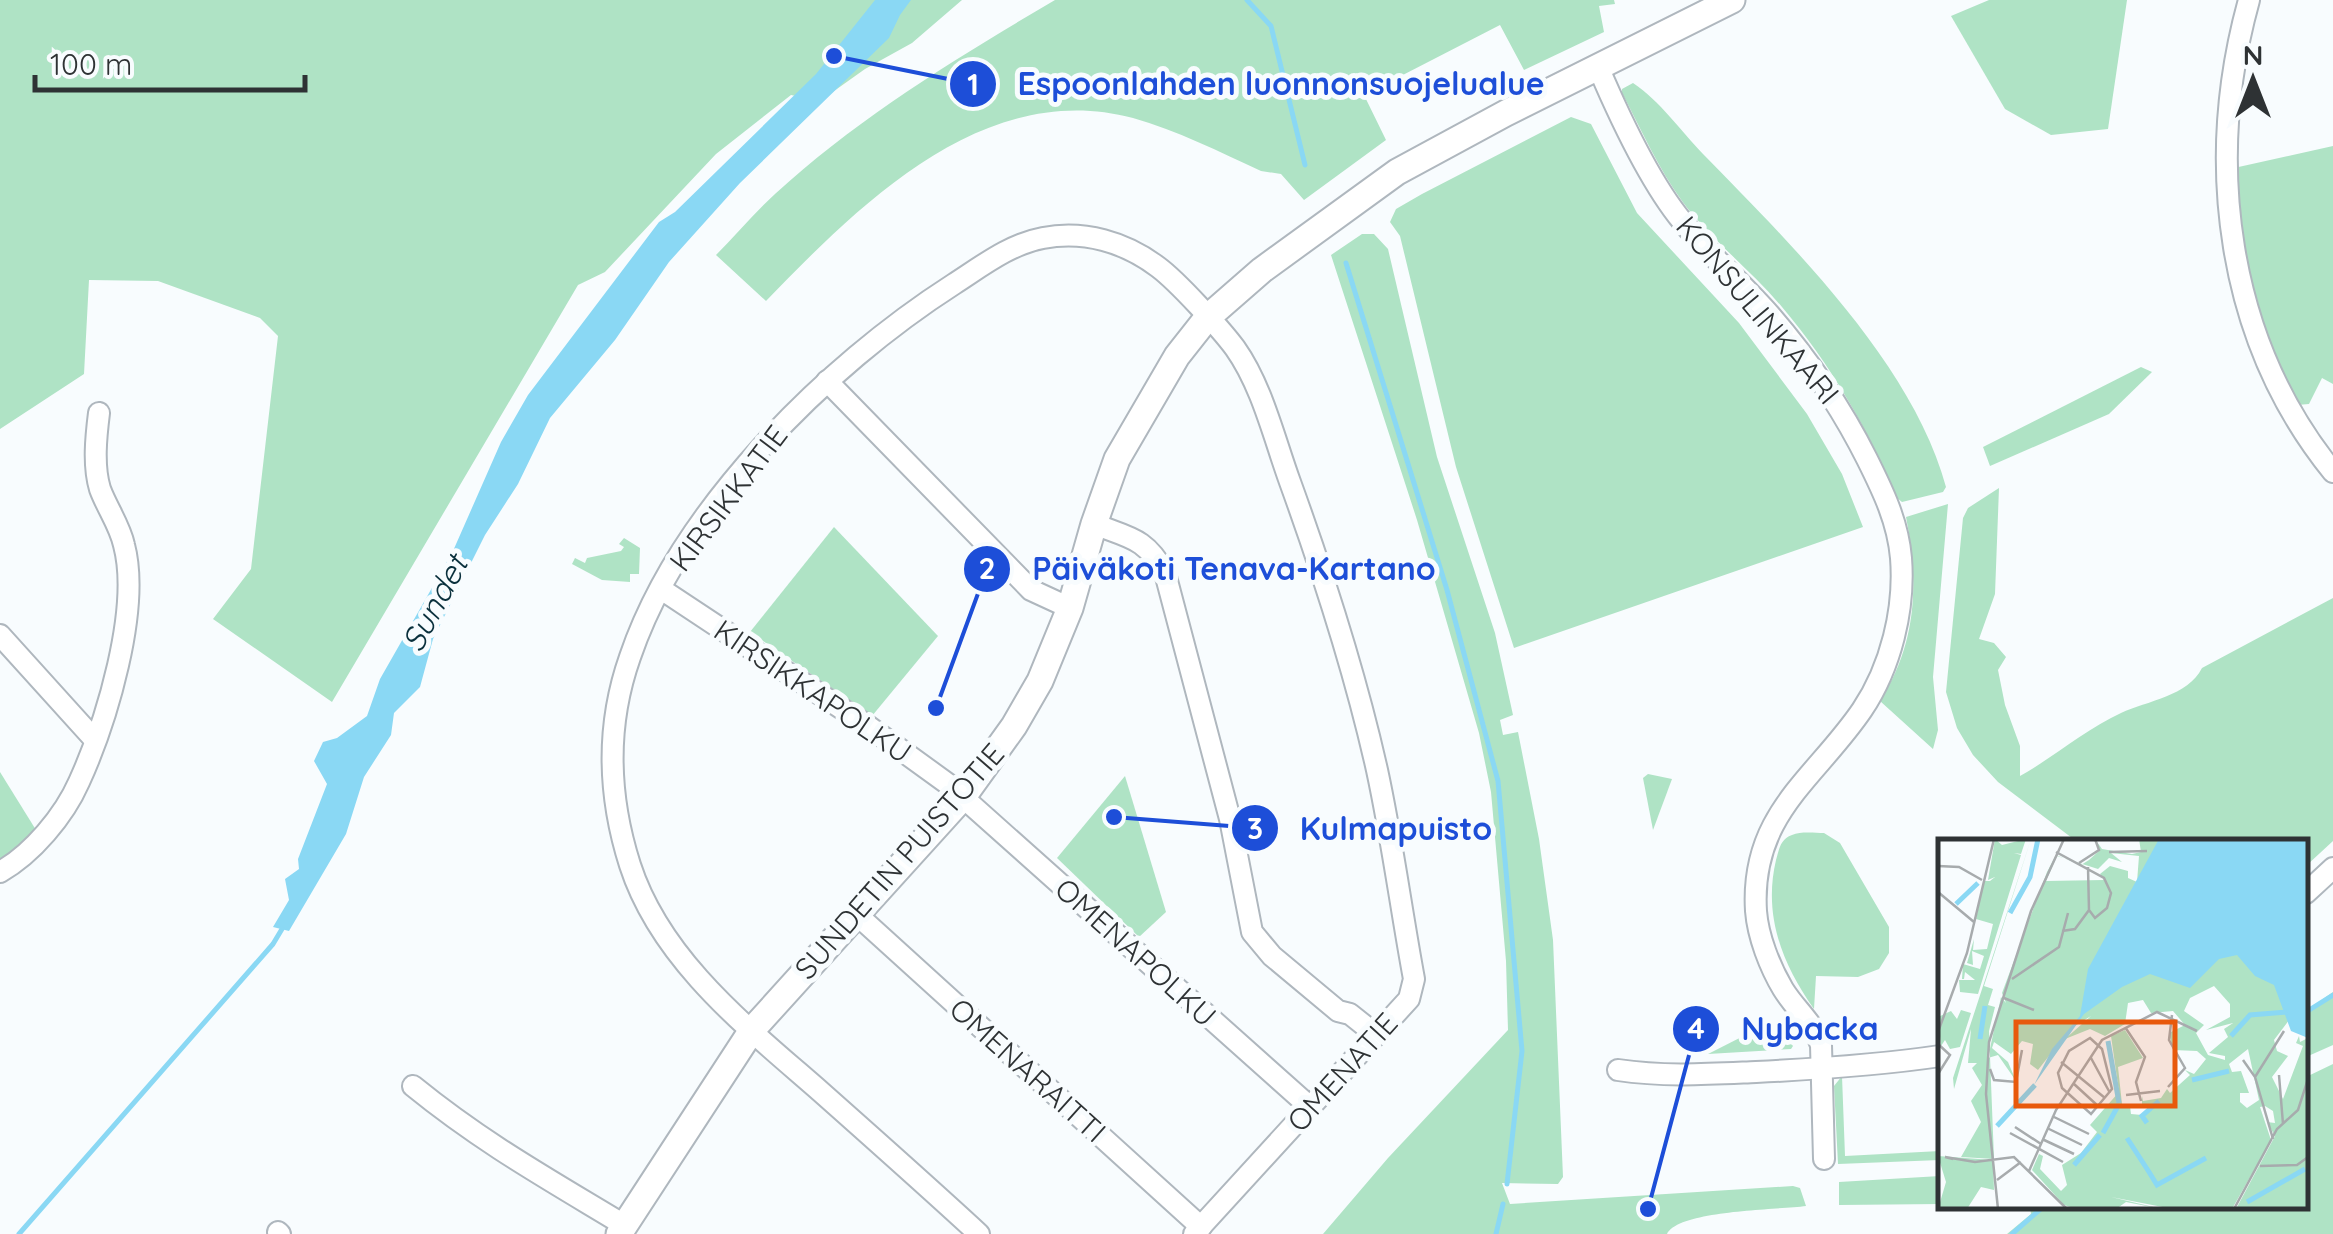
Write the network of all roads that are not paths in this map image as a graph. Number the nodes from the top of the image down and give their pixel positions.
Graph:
1 (1732, 0) edge
2 (2249, 0) edge
3 (1598, 69) junction
4 (1207, 318) junction
5 (827, 381) junction
6 (99, 413) dead end
7 (2333, 472) edge
8 (1094, 524) junction
9 (660, 588) junction
10 (1070, 608) junction
11 (0, 635) edge
12 (94, 739) junction
13 (963, 797) junction
14 (2333, 868) edge
15 (0, 872) edge
16 (2308, 890) edge
17 (856, 914) junction
18 (752, 1030) junction
19 (1375, 1034) junction
20 (1938, 1056) edge
21 (1823, 1068) junction
22 (1618, 1070) dead end
23 (413, 1086) dead end
24 (1310, 1107) junction
25 (1824, 1159) dead end
26 (621, 1230) edge
27 (1197, 1230) edge
28 (979, 1234) edge

1 - 3 street, SUNDETIN PUISTOTIE
2 - 7 street
3 - 4 street, SUNDETIN PUISTOTIE
3 - 21 street, KONSULINKAARI
4 - 5 street, KIRSIKKATIE
4 - 8 street, SUNDETIN PUISTOTIE
4 - 19 street, OMENATIE
5 - 9 street, KIRSIKKATIE
5 - 10 street
6 - 12 street
8 - 10 street, SUNDETIN PUISTOTIE
8 - 19 street
9 - 13 street, KIRSIKKAPOLKU
9 - 18 street, KIRSIKKATIE
10 - 13 street, SUNDETIN PUISTOTIE
11 - 12 street
12 - 15 street
13 - 17 street, SUNDETIN PUISTOTIE
13 - 24 street, OMENAPOLKU
14 - 16 street
17 - 18 street, SUNDETIN PUISTOTIE
17 - 27 street, OMENARAITTI
18 - 26 street, SUNDETIN PUISTOTIE
18 - 28 street
19 - 24 street, OMENATIE
20 - 21 street
21 - 22 street
21 - 25 street, KONSULINKAARI
23 - 26 street
24 - 27 street, OMENATIE

